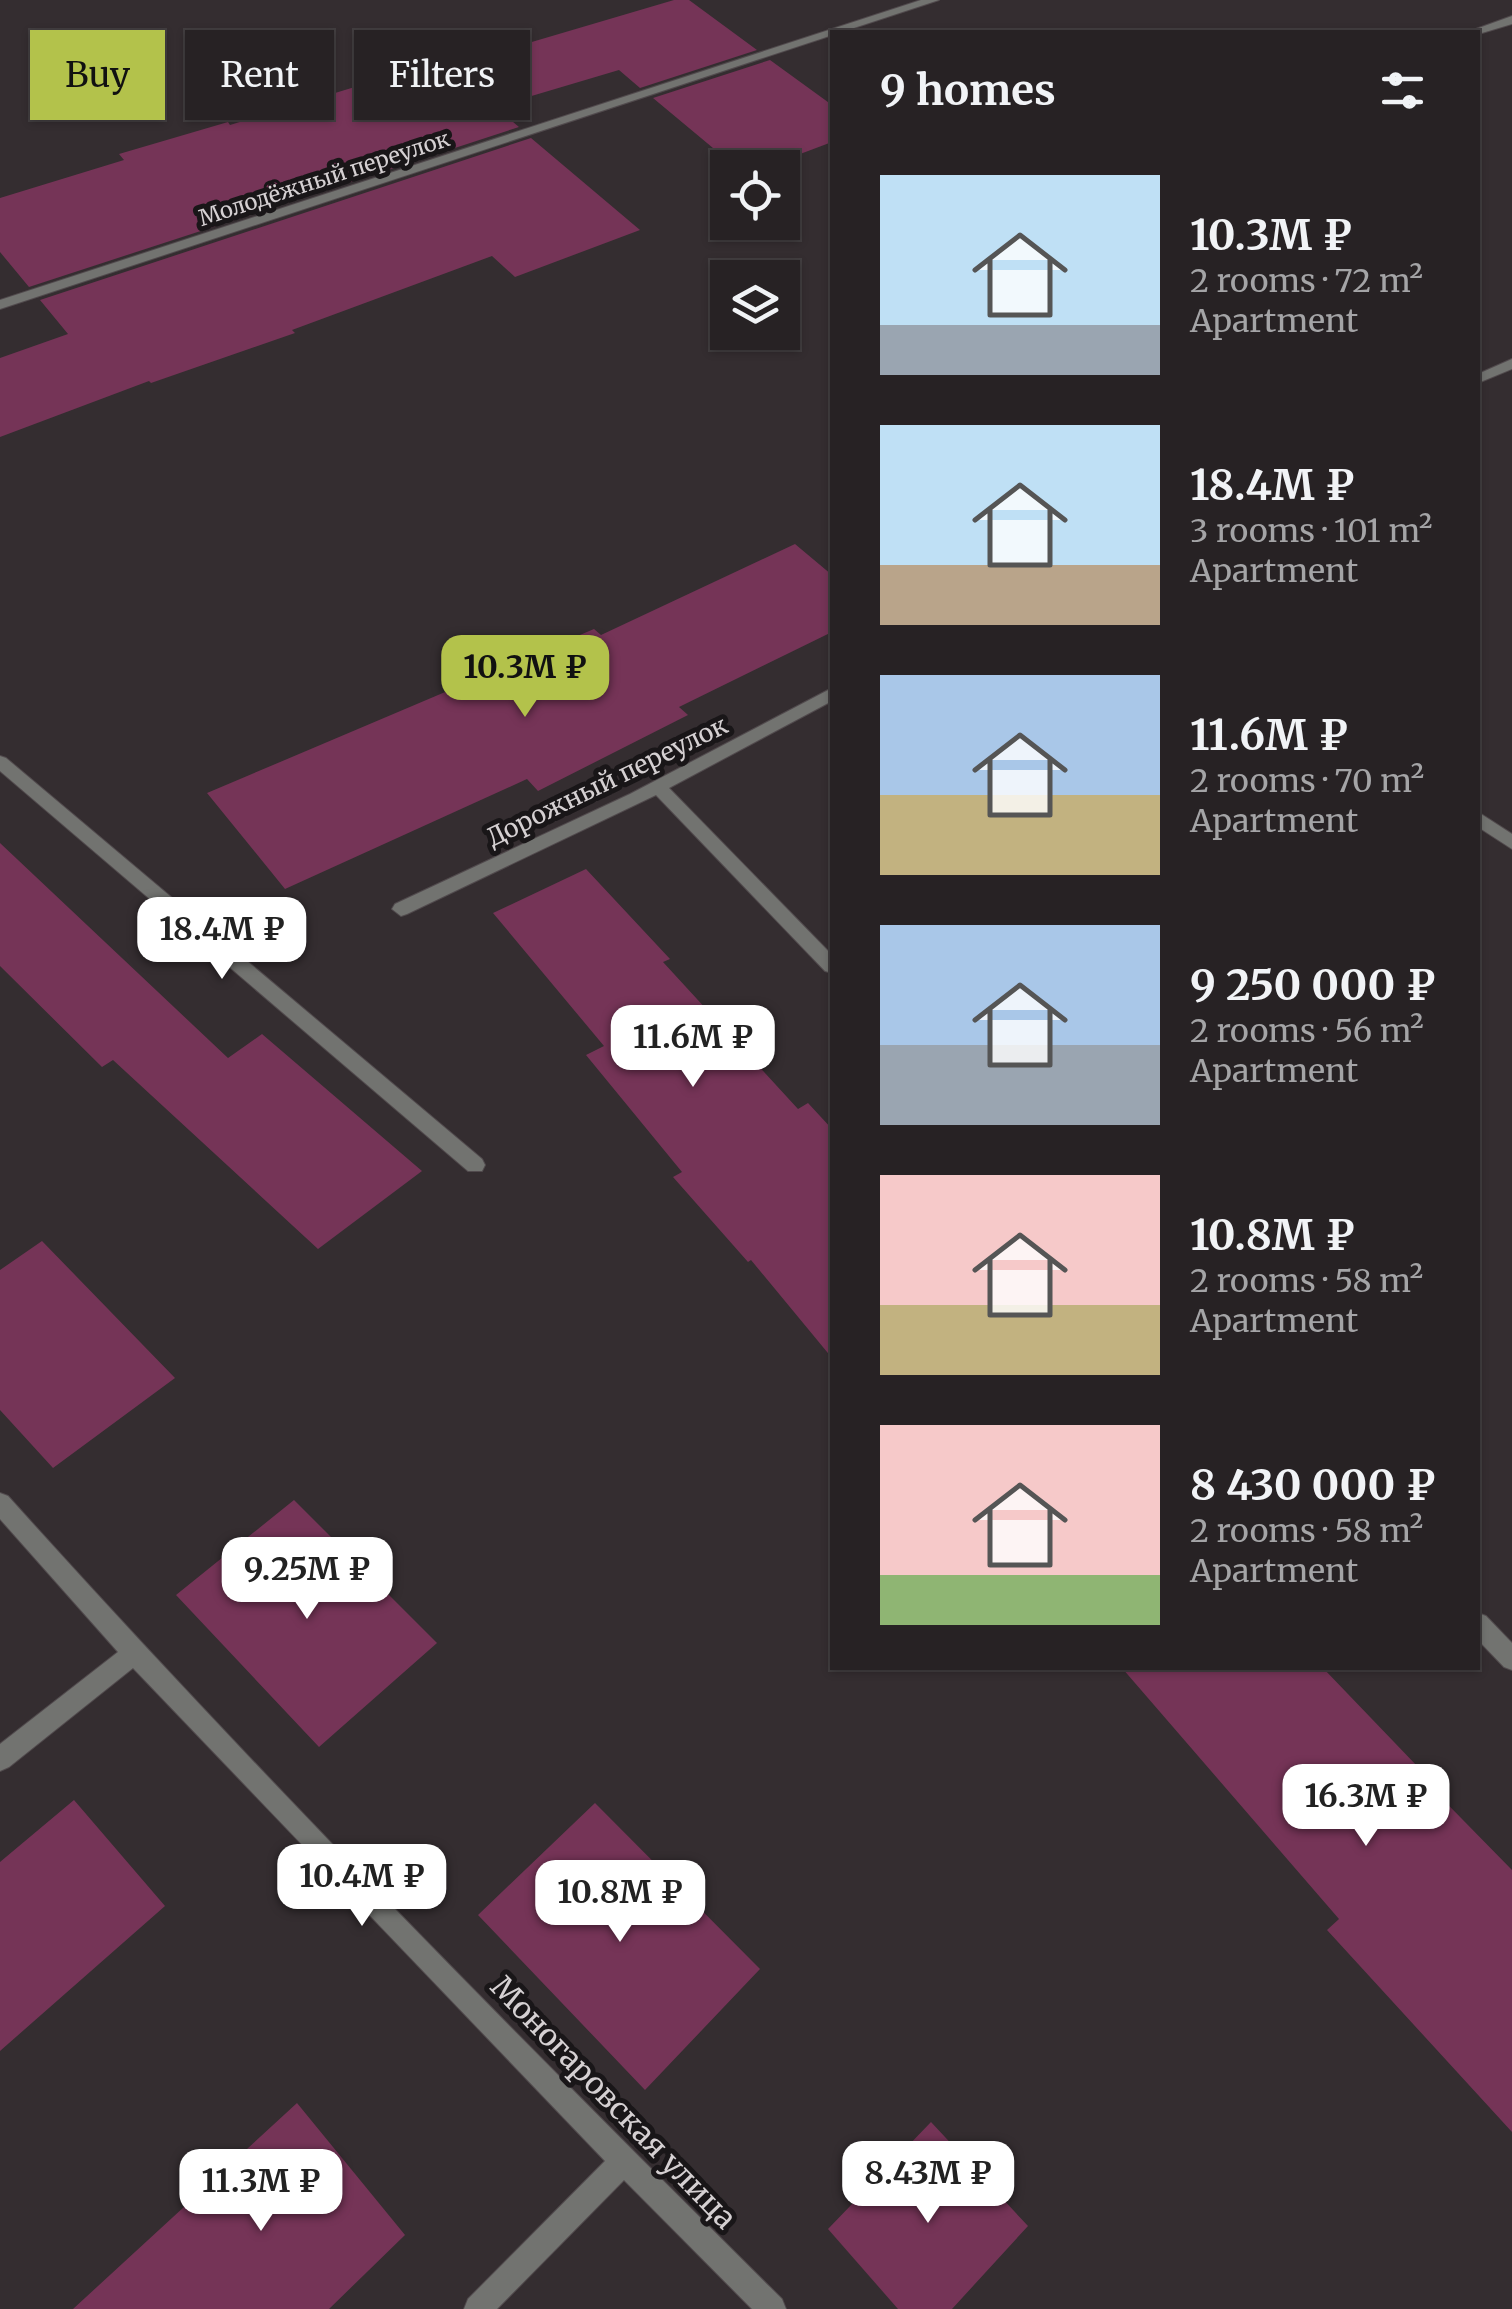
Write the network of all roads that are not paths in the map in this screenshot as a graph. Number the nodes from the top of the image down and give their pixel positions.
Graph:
1 (933, 0) edge
2 (1512, 20) edge
3 (1482, 29) dead end
4 (842, 30) edge
5 (830, 34) edge
6 (0, 305) edge
7 (1512, 363) edge
8 (1480, 378) edge
9 (830, 695) edge
10 (0, 762) edge
11 (657, 786) junction
12 (1480, 819) edge
13 (1512, 843) edge
14 (402, 909) dead end
15 (830, 964) edge
16 (476, 1165) dead end
17 (0, 1502) edge
18 (1480, 1626) edge
19 (134, 1653) junction
20 (1512, 1660) edge
21 (0, 1759) edge
22 (624, 2162) junction
23 (478, 2309) edge
24 (772, 2309) edge

1 - 4 street, Молодёжный переулок
2 - 3 street
5 - 6 street, Молодёжный переулок
7 - 8 street
9 - 11 street, Дорожный переулок
10 - 16 street
11 - 14 street, Дорожный переулок
11 - 15 street
12 - 13 street
17 - 19 street, Моногаровская улица
18 - 20 street
19 - 21 street
19 - 22 street, Моногаровская улица
22 - 23 street
22 - 24 street, Моногаровская улица

